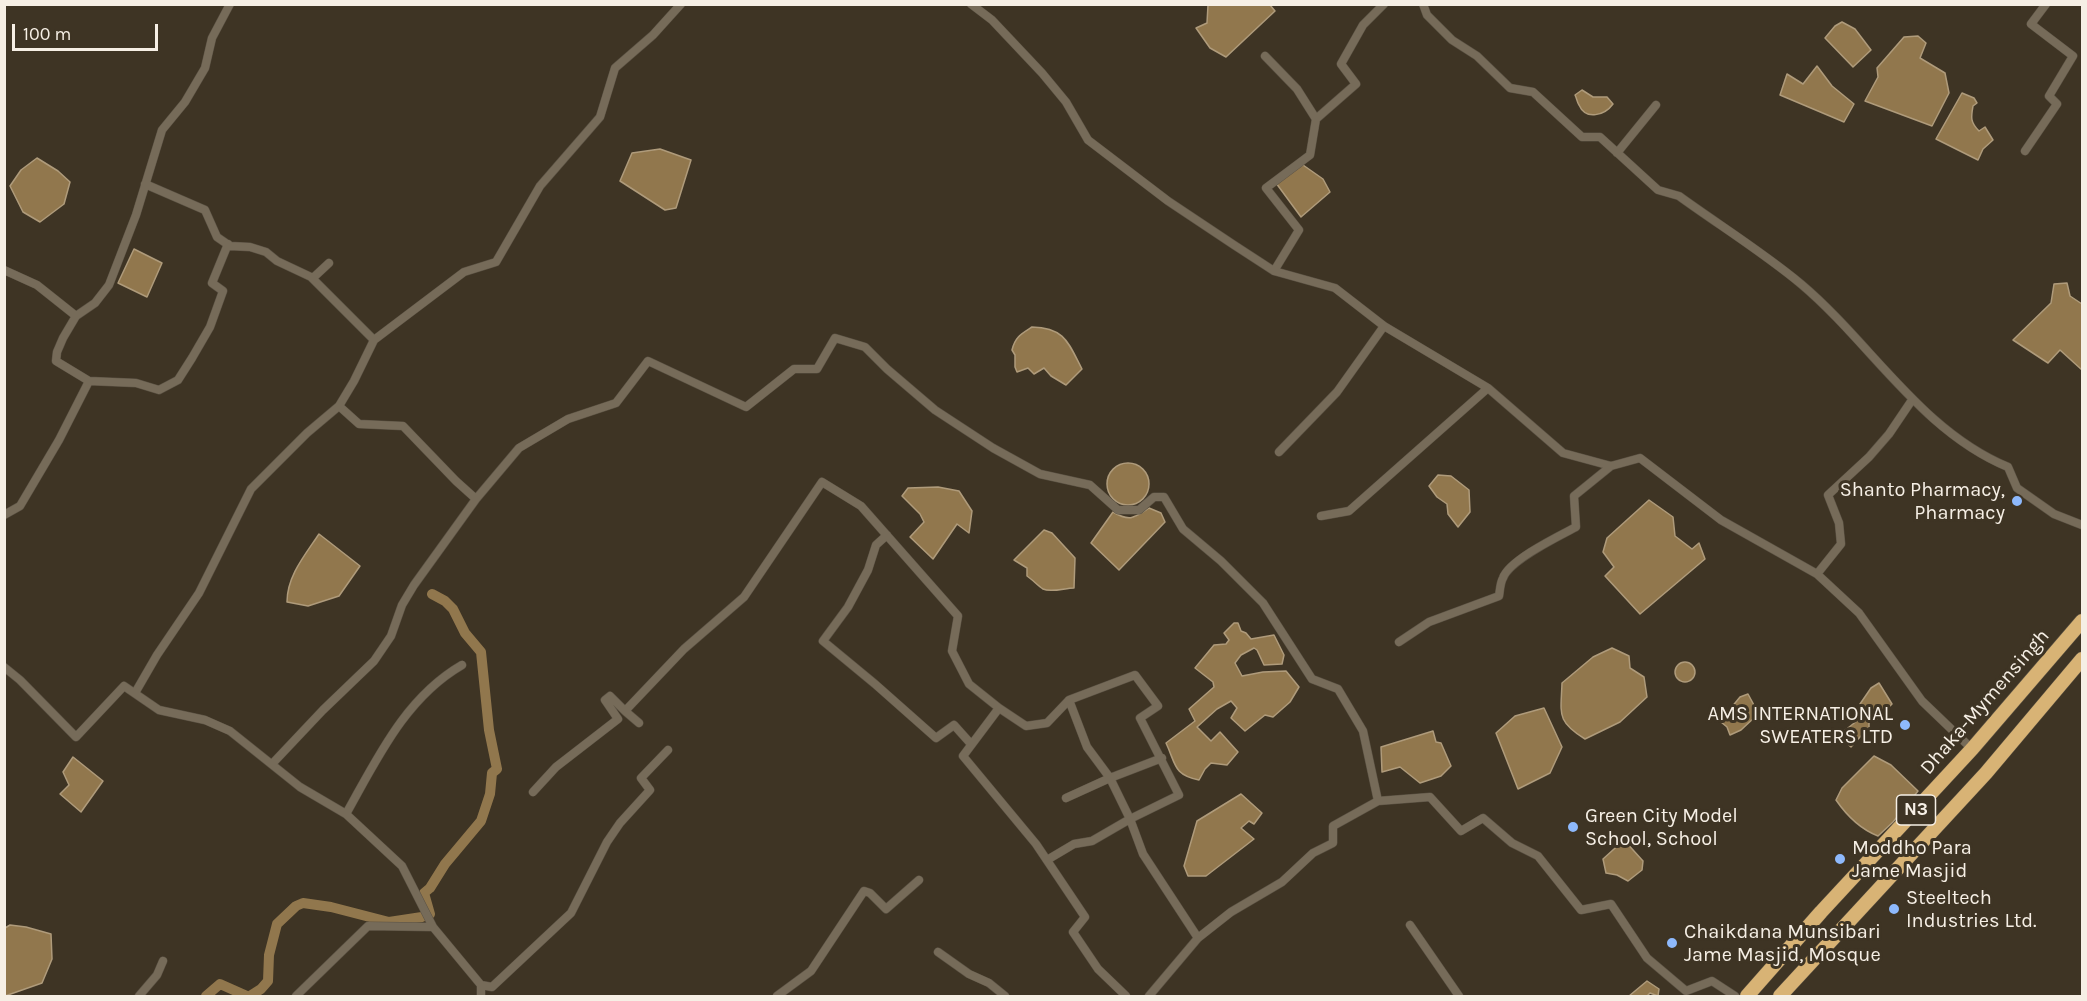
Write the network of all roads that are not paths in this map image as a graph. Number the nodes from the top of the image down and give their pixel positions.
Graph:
1 (230, 4) edge
2 (681, 4) edge
3 (971, 4) edge
4 (1384, 4) edge
5 (1423, 4) edge
6 (2046, 4) edge
7 (1265, 56) dead end
8 (1656, 105) dead end
9 (1316, 119) junction
10 (2025, 151) dead end
11 (1617, 153) junction
12 (145, 184) junction
13 (228, 244) junction
14 (329, 263) dead end
15 (4, 270) edge
16 (1274, 271) junction
17 (311, 277) junction
18 (76, 316) junction
19 (1384, 326) junction
20 (374, 340) junction
21 (88, 381) junction
22 (1488, 388) junction
23 (1912, 400) junction
24 (339, 406) junction
25 (1279, 452) dead end
26 (1611, 466) junction
27 (476, 499) junction
28 (4, 515) edge
29 (1321, 516) dead end
30 (2082, 525) edge
31 (887, 535) junction
32 (1817, 574) junction
33 (2082, 621) edge
34 (1399, 642) dead end
35 (2082, 660) edge
36 (462, 664) dead end
37 (4, 667) edge
38 (135, 693) junction
39 (1069, 700) junction
40 (999, 708) junction
41 (625, 711) junction
42 (639, 723) dead end
43 (971, 744) junction
44 (1972, 748) junction
45 (668, 750) dead end
46 (1162, 758) junction
47 (272, 764) junction
48 (1110, 778) junction
49 (533, 792) dead end
50 (1066, 798) dead end
51 (1378, 801) junction
52 (346, 814) junction
53 (1130, 819) junction
54 (1047, 860) junction
55 (919, 880) dead end
56 (1410, 925) dead end
57 (433, 927) junction
58 (1198, 938) junction
59 (938, 952) dead end
60 (163, 961) dead end
61 (481, 985) junction
62 (1784, 995) edge
63 (139, 996) edge
64 (296, 996) edge
65 (481, 996) edge
66 (777, 996) edge
67 (1005, 996) edge
68 (1126, 996) edge
69 (1149, 996) edge
70 (1459, 996) edge
71 (1735, 996) edge
72 (1747, 996) edge

1 - 12 street
2 - 20 street
3 - 16 street
4 - 9 street
5 - 11 street
6 - 10 street
7 - 9 street
8 - 11 street
9 - 16 street
11 - 23 street
12 - 13 street
12 - 18 street
13 - 17 street
13 - 21 street
14 - 17 street
15 - 18 street
16 - 19 street
17 - 20 street
18 - 21 street
19 - 22 street
19 - 25 street
20 - 24 street
21 - 28 street
22 - 26 street
22 - 29 street
23 - 30 street
23 - 32 street
24 - 27 street
24 - 38 street
26 - 32 street
26 - 34 street
27 - 47 street
27 - 51 street
31 - 40 street
31 - 41 street
31 - 43 street
32 - 44 street
33 - 44 highway, Dhaka-Mymensingh / N3
35 - 62 highway, N3
36 - 52 street
37 - 38 street
38 - 47 street
39 - 40 street
39 - 46 street
39 - 48 street
40 - 43 street
41 - 42 street
41 - 49 street
43 - 54 street
44 - 72 highway, Dhaka-Mymensingh / N3
45 - 61 street
46 - 48 street
46 - 53 street
47 - 52 street
48 - 50 street
48 - 53 street
51 - 58 street
51 - 71 street
52 - 57 street
53 - 54 street
53 - 58 street
54 - 68 street
55 - 66 street
56 - 70 street
57 - 61 street
57 - 64 street
58 - 69 street
59 - 67 street
60 - 63 street
61 - 65 street

